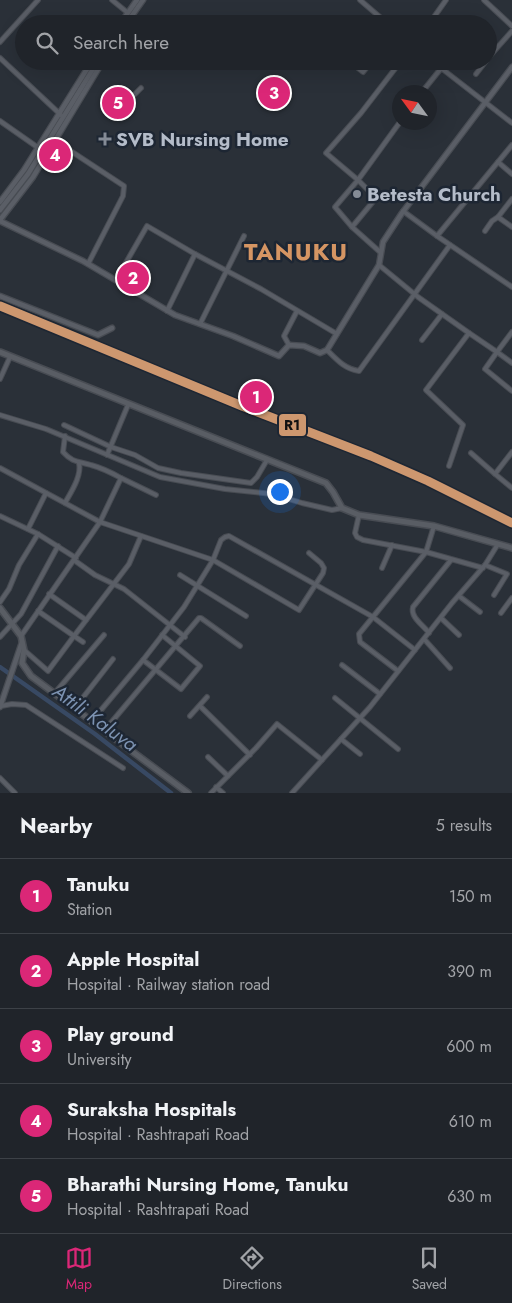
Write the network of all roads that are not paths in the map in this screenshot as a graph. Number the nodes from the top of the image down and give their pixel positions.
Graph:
1 (38, 0) edge
2 (112, 0) edge
3 (138, 0) edge
4 (143, 0) edge
5 (360, 0) edge
6 (446, 0) edge
7 (484, 0) edge
8 (128, 13) joint
9 (24, 15) edge
10 (132, 15) edge
11 (378, 15) edge
12 (435, 15) edge
13 (15, 25) edge
14 (512, 26) edge
15 (512, 31) edge
16 (0, 42) edge
17 (497, 48) edge
18 (0, 58) edge
19 (512, 67) edge
20 (87, 70) edge
21 (92, 70) edge
22 (97, 70) edge
23 (394, 70) edge
24 (439, 70) edge
25 (444, 70) edge
26 (479, 70) edge
27 (476, 74) dead end
28 (428, 85) edge
29 (141, 88) dead end
30 (130, 100) dead end
31 (485, 103) junction
32 (61, 115) junction
33 (0, 121) edge
34 (512, 123) edge
35 (394, 130) edge
36 (54, 140) junction
37 (512, 145) edge
38 (36, 148) junction
39 (42, 150) junction
40 (498, 162) junction
41 (512, 174) edge
42 (358, 180) junction
43 (512, 199) edge
44 (0, 202) edge
45 (0, 210) edge
46 (403, 211) junction
47 (498, 217) junction
48 (0, 220) edge
49 (352, 227) junction
50 (512, 227) edge
51 (485, 231) dead end
52 (244, 236) dead end
53 (437, 236) junction
54 (450, 245) junction
55 (380, 252) junction
56 (195, 254) junction
57 (88, 264) junction
58 (378, 265) junction
59 (227, 271) junction
60 (116, 280) junction
61 (512, 287) edge
62 (415, 294) junction
63 (0, 296) edge
64 (297, 310) junction
65 (168, 311) junction
66 (442, 314) junction
67 (200, 324) junction
68 (112, 328) dead end
69 (512, 332) edge
70 (469, 333) junction
71 (337, 334) junction
72 (422, 340) dead end
73 (289, 345) junction
74 (328, 350) junction
75 (0, 352) edge
76 (497, 352) junction
77 (10, 357) junction
78 (512, 363) edge
79 (0, 379) edge
80 (512, 391) edge
81 (128, 405) junction
82 (0, 415) edge
83 (64, 425) dead end
84 (65, 436) junction
85 (111, 447) junction
86 (512, 452) edge
87 (471, 453) dead end
88 (107, 455) junction
89 (267, 460) junction
90 (79, 463) junction
91 (449, 466) dead end
92 (0, 468) edge
93 (495, 474) junction
94 (121, 478) junction
95 (512, 488) edge
96 (46, 493) junction
97 (156, 495) dead end
98 (65, 503) junction
99 (342, 508) junction
100 (359, 515) junction
101 (0, 516) edge
102 (100, 522) junction
103 (434, 526) junction
104 (28, 529) junction
105 (38, 534) junction
106 (141, 536) junction
107 (498, 544) junction
108 (392, 545) junction
109 (58, 546) junction
110 (512, 548) edge
111 (426, 552) junction
112 (309, 553) dead end
113 (75, 559) junction
114 (213, 560) junction
115 (451, 560) junction
116 (484, 567) junction
117 (382, 568) dead end
118 (180, 575) dead end
119 (113, 584) junction
120 (315, 584) junction
121 (198, 587) junction
122 (49, 594) junction
123 (494, 595) dead end
124 (459, 596) junction
125 (512, 598) edge
126 (0, 602) edge
127 (1, 611) edge
128 (38, 611) junction
129 (480, 612) dead end
130 (501, 614) dead end
131 (246, 616) dead end
132 (373, 617) junction
133 (441, 618) junction
134 (86, 620) junction
135 (12, 625) junction
136 (170, 625) junction
137 (429, 632) junction
138 (104, 635) dead end
139 (162, 635) junction
140 (459, 635) dead end
141 (74, 636) junction
142 (0, 637) edge
143 (185, 637) junction
144 (22, 639) junction
145 (425, 640) junction
146 (83, 642) dead end
147 (240, 646) dead end
148 (176, 647) junction
149 (24, 650) junction
150 (415, 650) junction
151 (113, 659) dead end
152 (143, 660) junction
153 (342, 665) dead end
154 (450, 668) dead end
155 (157, 670) junction
156 (398, 671) junction
157 (54, 694) junction
158 (380, 694) junction
159 (207, 697) dead end
160 (335, 698) dead end
161 (1, 706) edge
162 (200, 706) junction
163 (74, 709) junction
164 (190, 716) dead end
165 (360, 718) junction
166 (91, 722) junction
167 (104, 731) junction
168 (341, 739) junction
169 (398, 749) dead end
170 (250, 754) junction
171 (360, 754) dead end
172 (208, 757) dead end
173 (322, 760) junction
174 (123, 768) dead end
175 (228, 776) junction
176 (0, 778) edge
177 (216, 788) junction
178 (294, 791) edge
179 (15, 793) edge
180 (188, 793) edge
181 (211, 793) edge
182 (222, 793) edge
183 (300, 793) edge

1 - 9 street
2 - 8 street
3 - 8 street
4 - 10 street
5 - 11 street
6 - 12 street
7 - 14 street
13 - 16 street
15 - 17 street
18 - 32 street
19 - 31 street
20 - 32 street
21 - 32 street
22 - 36 street
23 - 42 street
24 - 28 street
25 - 31 street
26 - 27 street
29 - 30 street
31 - 34 street
31 - 46 street
32 - 38 street
32 - 39 street
33 - 38 street
35 - 42 street
36 - 48 street
36 - 57 street
37 - 40 street
38 - 39 street
38 - 44 street
39 - 45 street
40 - 41 street
40 - 53 street
42 - 49 street
42 - 49 street
43 - 47 street
46 - 53 street
46 - 55 street
47 - 50 street
47 - 51 street
48 - 57 street
49 - 55 street
52 - 59 street
53 - 54 street
54 - 61 street
54 - 62 street
55 - 58 street
56 - 59 street
56 - 60 street
56 - 65 street
57 - 60 street
58 - 62 street
58 - 71 street
59 - 64 street
59 - 67 street
60 - 65 street
62 - 66 street
62 - 74 street
63 - 68 street
64 - 71 street
64 - 73 street
65 - 67 street
66 - 70 street
66 - 72 street
67 - 73 street
69 - 76 street
70 - 76 street
70 - 91 street
71 - 74 street
73 - 74 street
75 - 77 main road
76 - 78 street
76 - 80 street
77 - 79 street
77 - 81 main road
81 - 85 street
81 - 89 main road
82 - 84 street
83 - 85 street
84 - 88 street
84 - 90 street
85 - 88 street
85 - 89 street
86 - 93 street
87 - 93 street
88 - 99 street
89 - 99 main road
90 - 94 street
90 - 98 street
92 - 96 street
93 - 95 street
94 - 97 street
94 - 102 street
96 - 98 street
96 - 104 street
98 - 102 street
99 - 100 main road
100 - 103 main road
100 - 108 street
101 - 104 street
102 - 106 street
102 - 113 street
103 - 107 main road
103 - 111 street
104 - 105 street
105 - 109 street
105 - 126 street
106 - 114 street
106 - 119 street
107 - 110 main road
107 - 116 street
108 - 111 street
108 - 117 street
109 - 113 street
109 - 135 street
111 - 115 street
111 - 132 street
112 - 120 street
113 - 119 street
113 - 122 street
114 - 120 street
114 - 120 street
114 - 121 street
115 - 116 street
115 - 137 street
116 - 123 street
116 - 124 street
118 - 121 street
119 - 134 street
119 - 136 street
120 - 132 street
121 - 131 street
121 - 136 street
122 - 128 street
122 - 134 street
124 - 129 street
124 - 133 street
125 - 130 street
127 - 135 main road
128 - 141 street
128 - 144 street
132 - 150 street
132 - 156 street
133 - 137 street
133 - 140 street
134 - 141 street
135 - 142 street
135 - 144 main road
136 - 139 street
136 - 143 street
137 - 145 street
138 - 157 street
139 - 148 street
139 - 152 street
141 - 146 street
141 - 149 street
143 - 147 street
143 - 148 street
144 - 149 main road
144 - 161 street
145 - 150 street
145 - 154 street
148 - 155 street
148 - 155 street
149 - 157 main road
150 - 156 street
151 - 163 street
152 - 155 street
152 - 166 street
153 - 158 street
155 - 167 street
156 - 158 street
157 - 163 main road
158 - 165 street
159 - 162 street
160 - 165 street
161 - 174 street
162 - 164 street
162 - 170 street
163 - 166 main road
165 - 168 street
165 - 169 street
166 - 167 main road
167 - 180 main road
168 - 171 street
168 - 173 street
170 - 173 street
170 - 175 street
172 - 175 street
173 - 178 street
175 - 177 street
176 - 179 street
177 - 181 street
177 - 182 street
178 - 183 street

